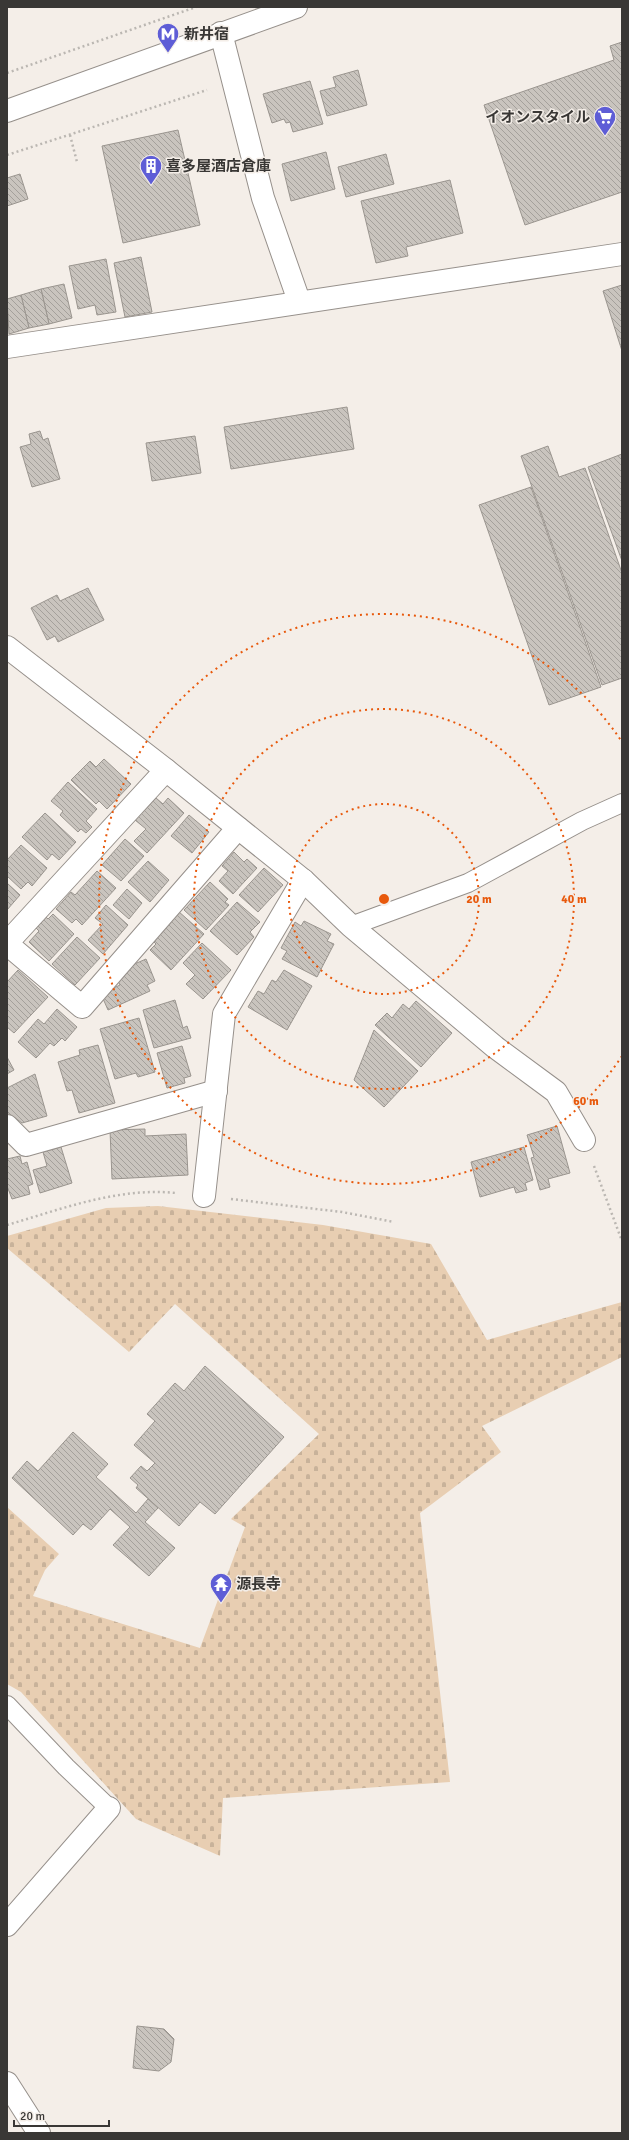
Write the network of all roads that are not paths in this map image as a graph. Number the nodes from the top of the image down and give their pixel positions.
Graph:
1 (296, 7) edge
2 (221, 33) junction
3 (7, 112) edge
4 (622, 254) edge
5 (299, 302) junction
6 (7, 347) edge
7 (7, 647) edge
8 (166, 770) junction
9 (622, 803) edge
10 (238, 828) junction
11 (303, 880) junction
12 (351, 926) junction
13 (7, 943) edge
14 (216, 1091) junction
15 (7, 1126) edge
16 (584, 1140) road end
17 (204, 1196) dead end
18 (7, 1705) edge
19 (109, 1808) joint
20 (7, 1925) edge
21 (7, 2083) edge
22 (39, 2133) edge

1 - 2 street
2 - 3 street
2 - 5 street
4 - 5 street
5 - 6 street
7 - 8 street
8 - 10 street
8 - 13 street
9 - 12 lane
10 - 11 street
10 - 13 street
11 - 12 street
11 - 14 street
12 - 16 street
14 - 15 street
14 - 17 street
18 - 19 lane
19 - 20 street
21 - 22 street

